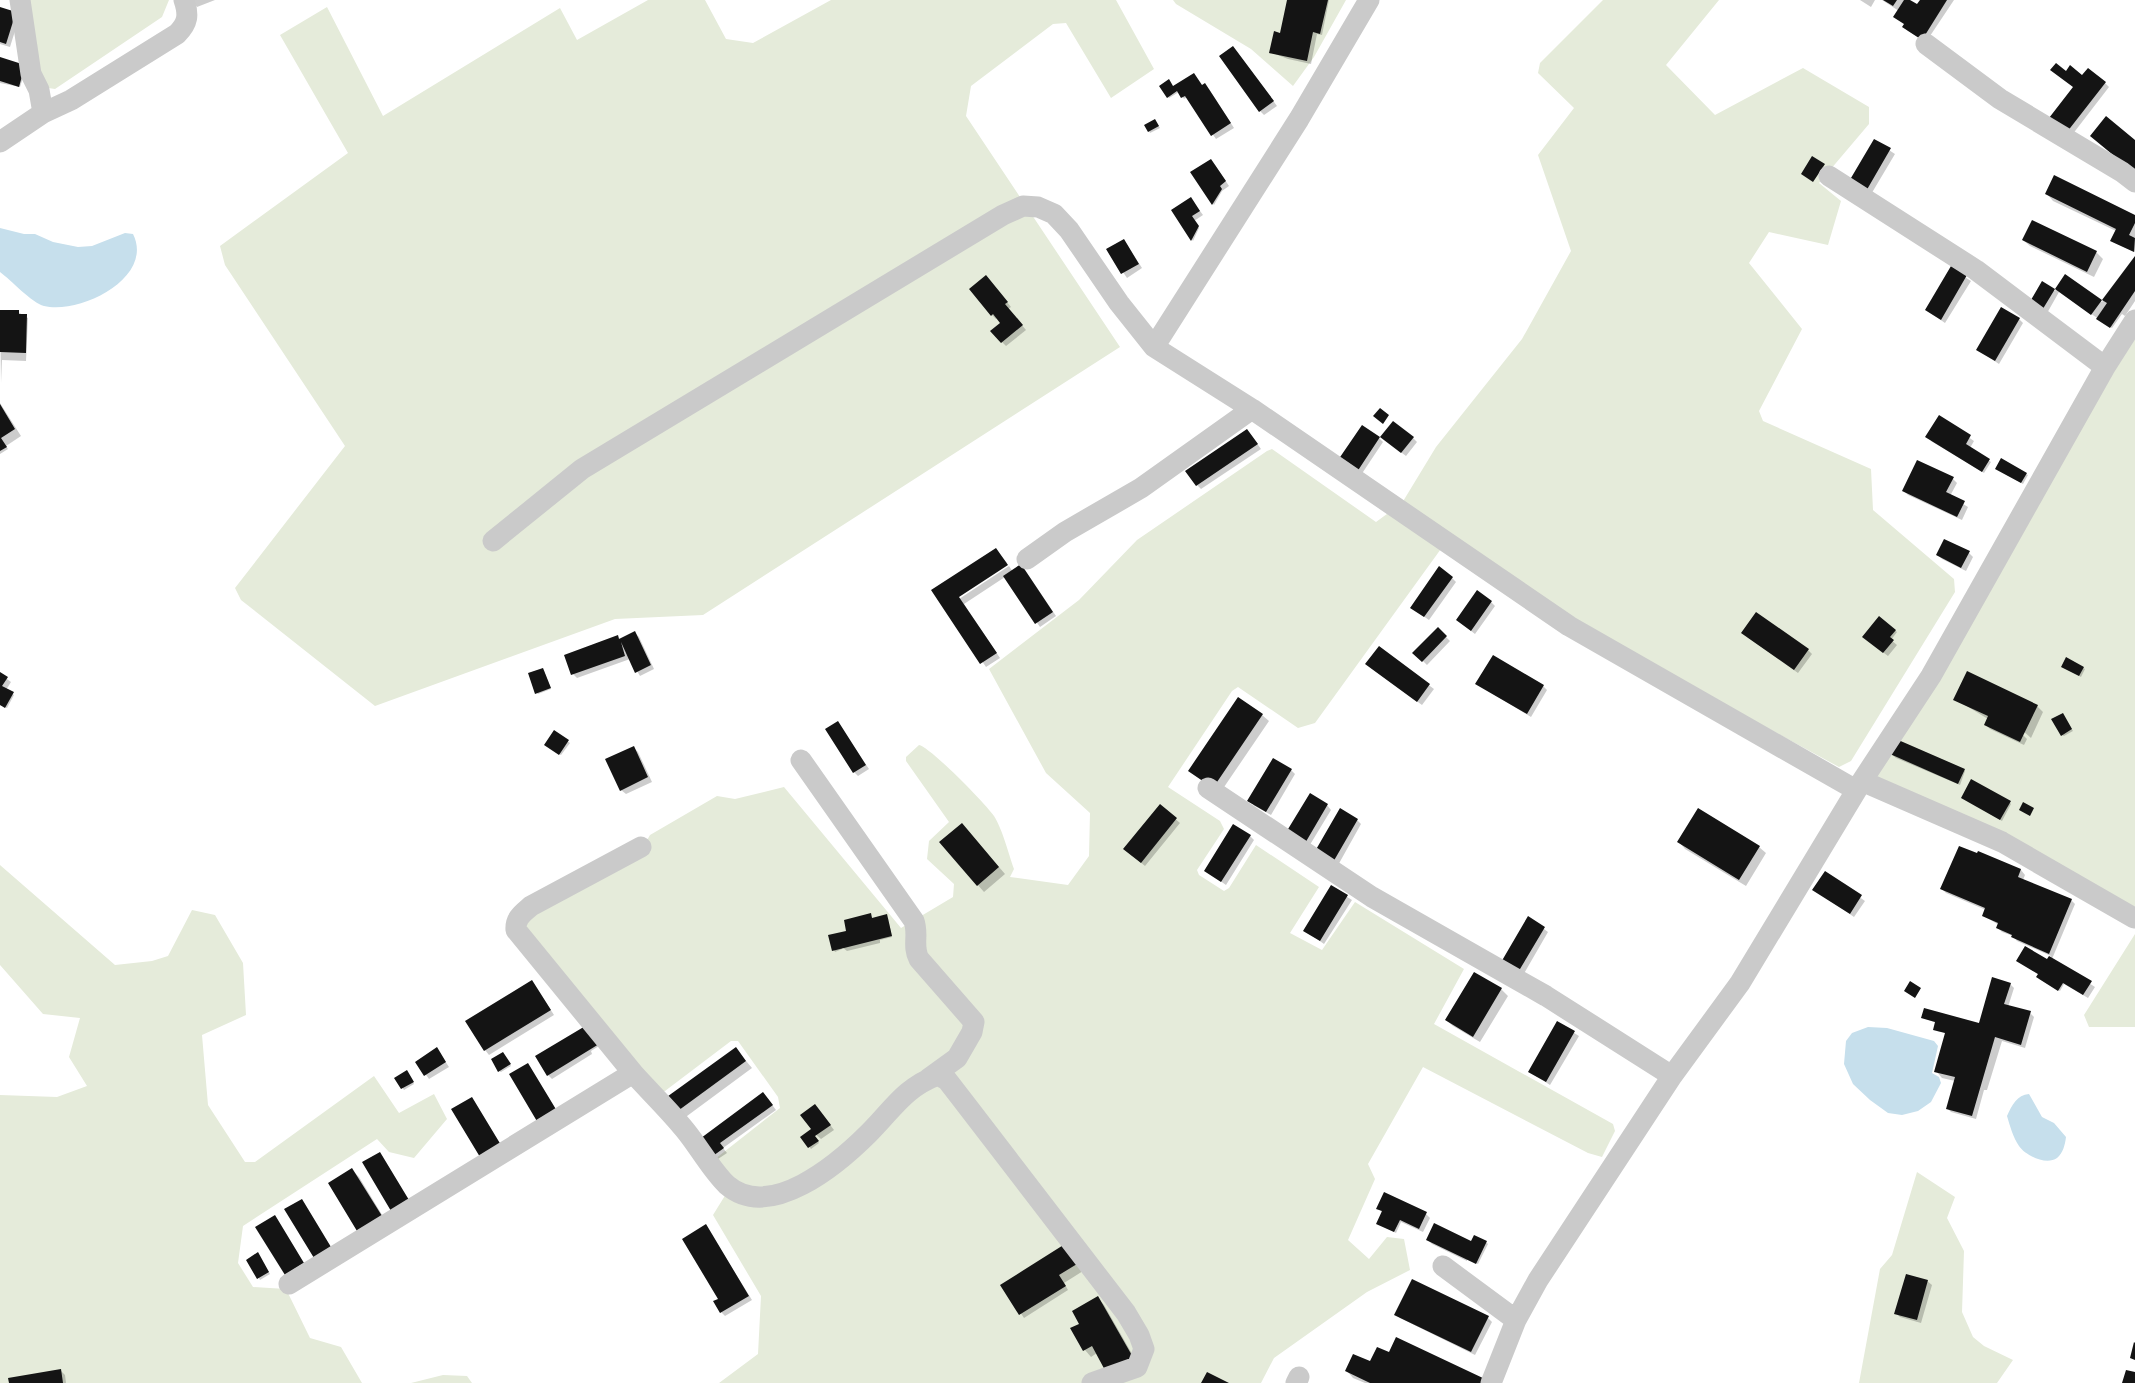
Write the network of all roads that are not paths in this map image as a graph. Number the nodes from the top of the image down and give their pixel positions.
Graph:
1 (20, 0) edge
2 (184, 0) edge
3 (1369, 0) edge
4 (1926, 44) dead end
5 (43, 113) junction
6 (0, 142) edge
7 (1829, 176) dead end
8 (2135, 182) edge
9 (2135, 320) edge
10 (1154, 347) junction
11 (2105, 367) junction
12 (1252, 409) junction
13 (493, 542) dead end
14 (1027, 559) dead end
15 (801, 760) dead end
16 (1859, 786) junction
17 (1208, 788) dead end
18 (641, 847) dead end
19 (2134, 918) edge
20 (633, 1073) junction
21 (1672, 1076) junction
22 (928, 1079) junction
23 (1443, 1266) dead end
24 (289, 1284) dead end
25 (1516, 1320) junction
26 (1092, 1383) edge
27 (1491, 1383) edge

1 - 5 street
2 - 5 street
3 - 10 street
4 - 8 street
5 - 6 street
7 - 11 street
9 - 11 street
10 - 12 street
10 - 13 street
11 - 16 street
12 - 14 street
12 - 16 street
15 - 22 street
16 - 19 street
16 - 21 street
17 - 21 street
18 - 20 street
20 - 22 street
20 - 24 street
21 - 25 street
22 - 26 street
23 - 25 street
25 - 27 street

